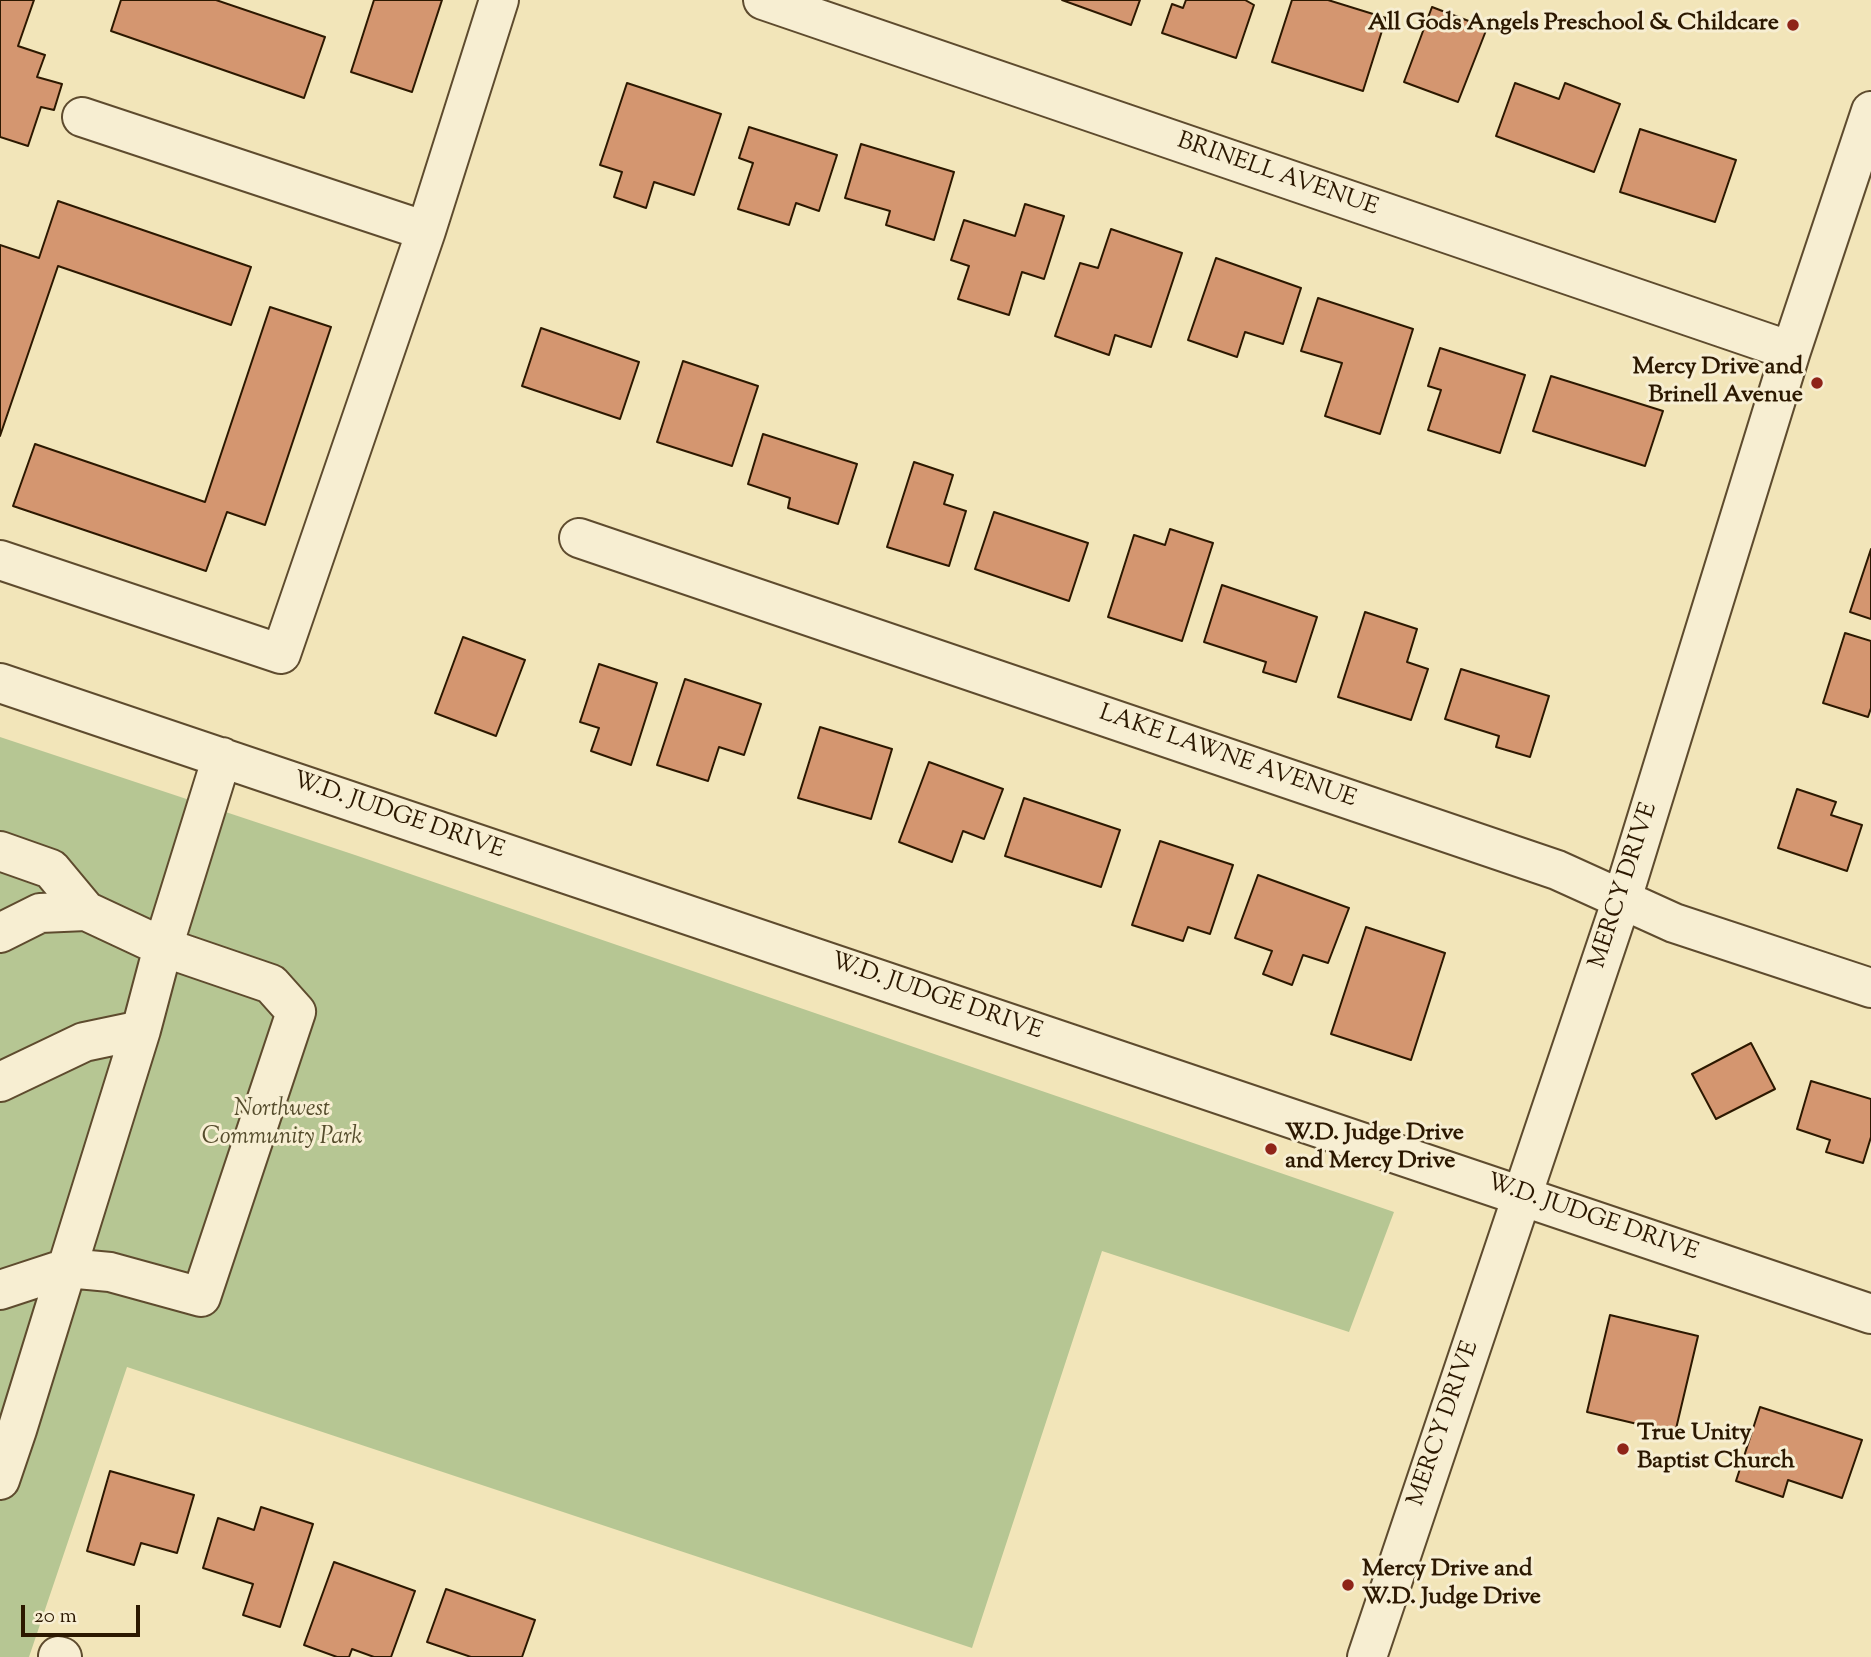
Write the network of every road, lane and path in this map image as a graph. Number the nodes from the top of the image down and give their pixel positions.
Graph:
1 (499, 0) edge
2 (763, 0) edge
3 (1871, 111) edge
4 (82, 117) dead end
5 (426, 231) junction
6 (1791, 351) junction
7 (579, 538) dead end
8 (0, 560) edge
9 (0, 683) edge
10 (222, 757) junction
11 (0, 851) edge
12 (1622, 900) junction
13 (86, 911) junction
14 (0, 933) edge
15 (163, 947) junction
16 (1871, 988) edge
17 (141, 1030) junction
18 (0, 1082) edge
19 (1522, 1195) junction
20 (66, 1268) junction
21 (0, 1290) edge
22 (1871, 1314) edge
23 (0, 1480) edge
24 (1367, 1657) edge

1 - 5 street
2 - 6 street, BRINELL AVENUE
3 - 6 street, MERCY DRIVE
4 - 5 street
5 - 8 street
6 - 12 street, MERCY DRIVE
7 - 12 street, LAKE LAWNE AVENUE
9 - 10 street, W.D. JUDGE DRIVE
10 - 15 street
10 - 19 street, W.D. JUDGE DRIVE
11 - 13 street
12 - 16 street, LAKE LAWNE AVENUE
12 - 19 street, MERCY DRIVE
13 - 14 street
13 - 15 street
15 - 17 street
15 - 20 street
17 - 18 street
17 - 20 street
19 - 22 street, W.D. JUDGE DRIVE
19 - 24 street, MERCY DRIVE
20 - 21 street
20 - 23 street

